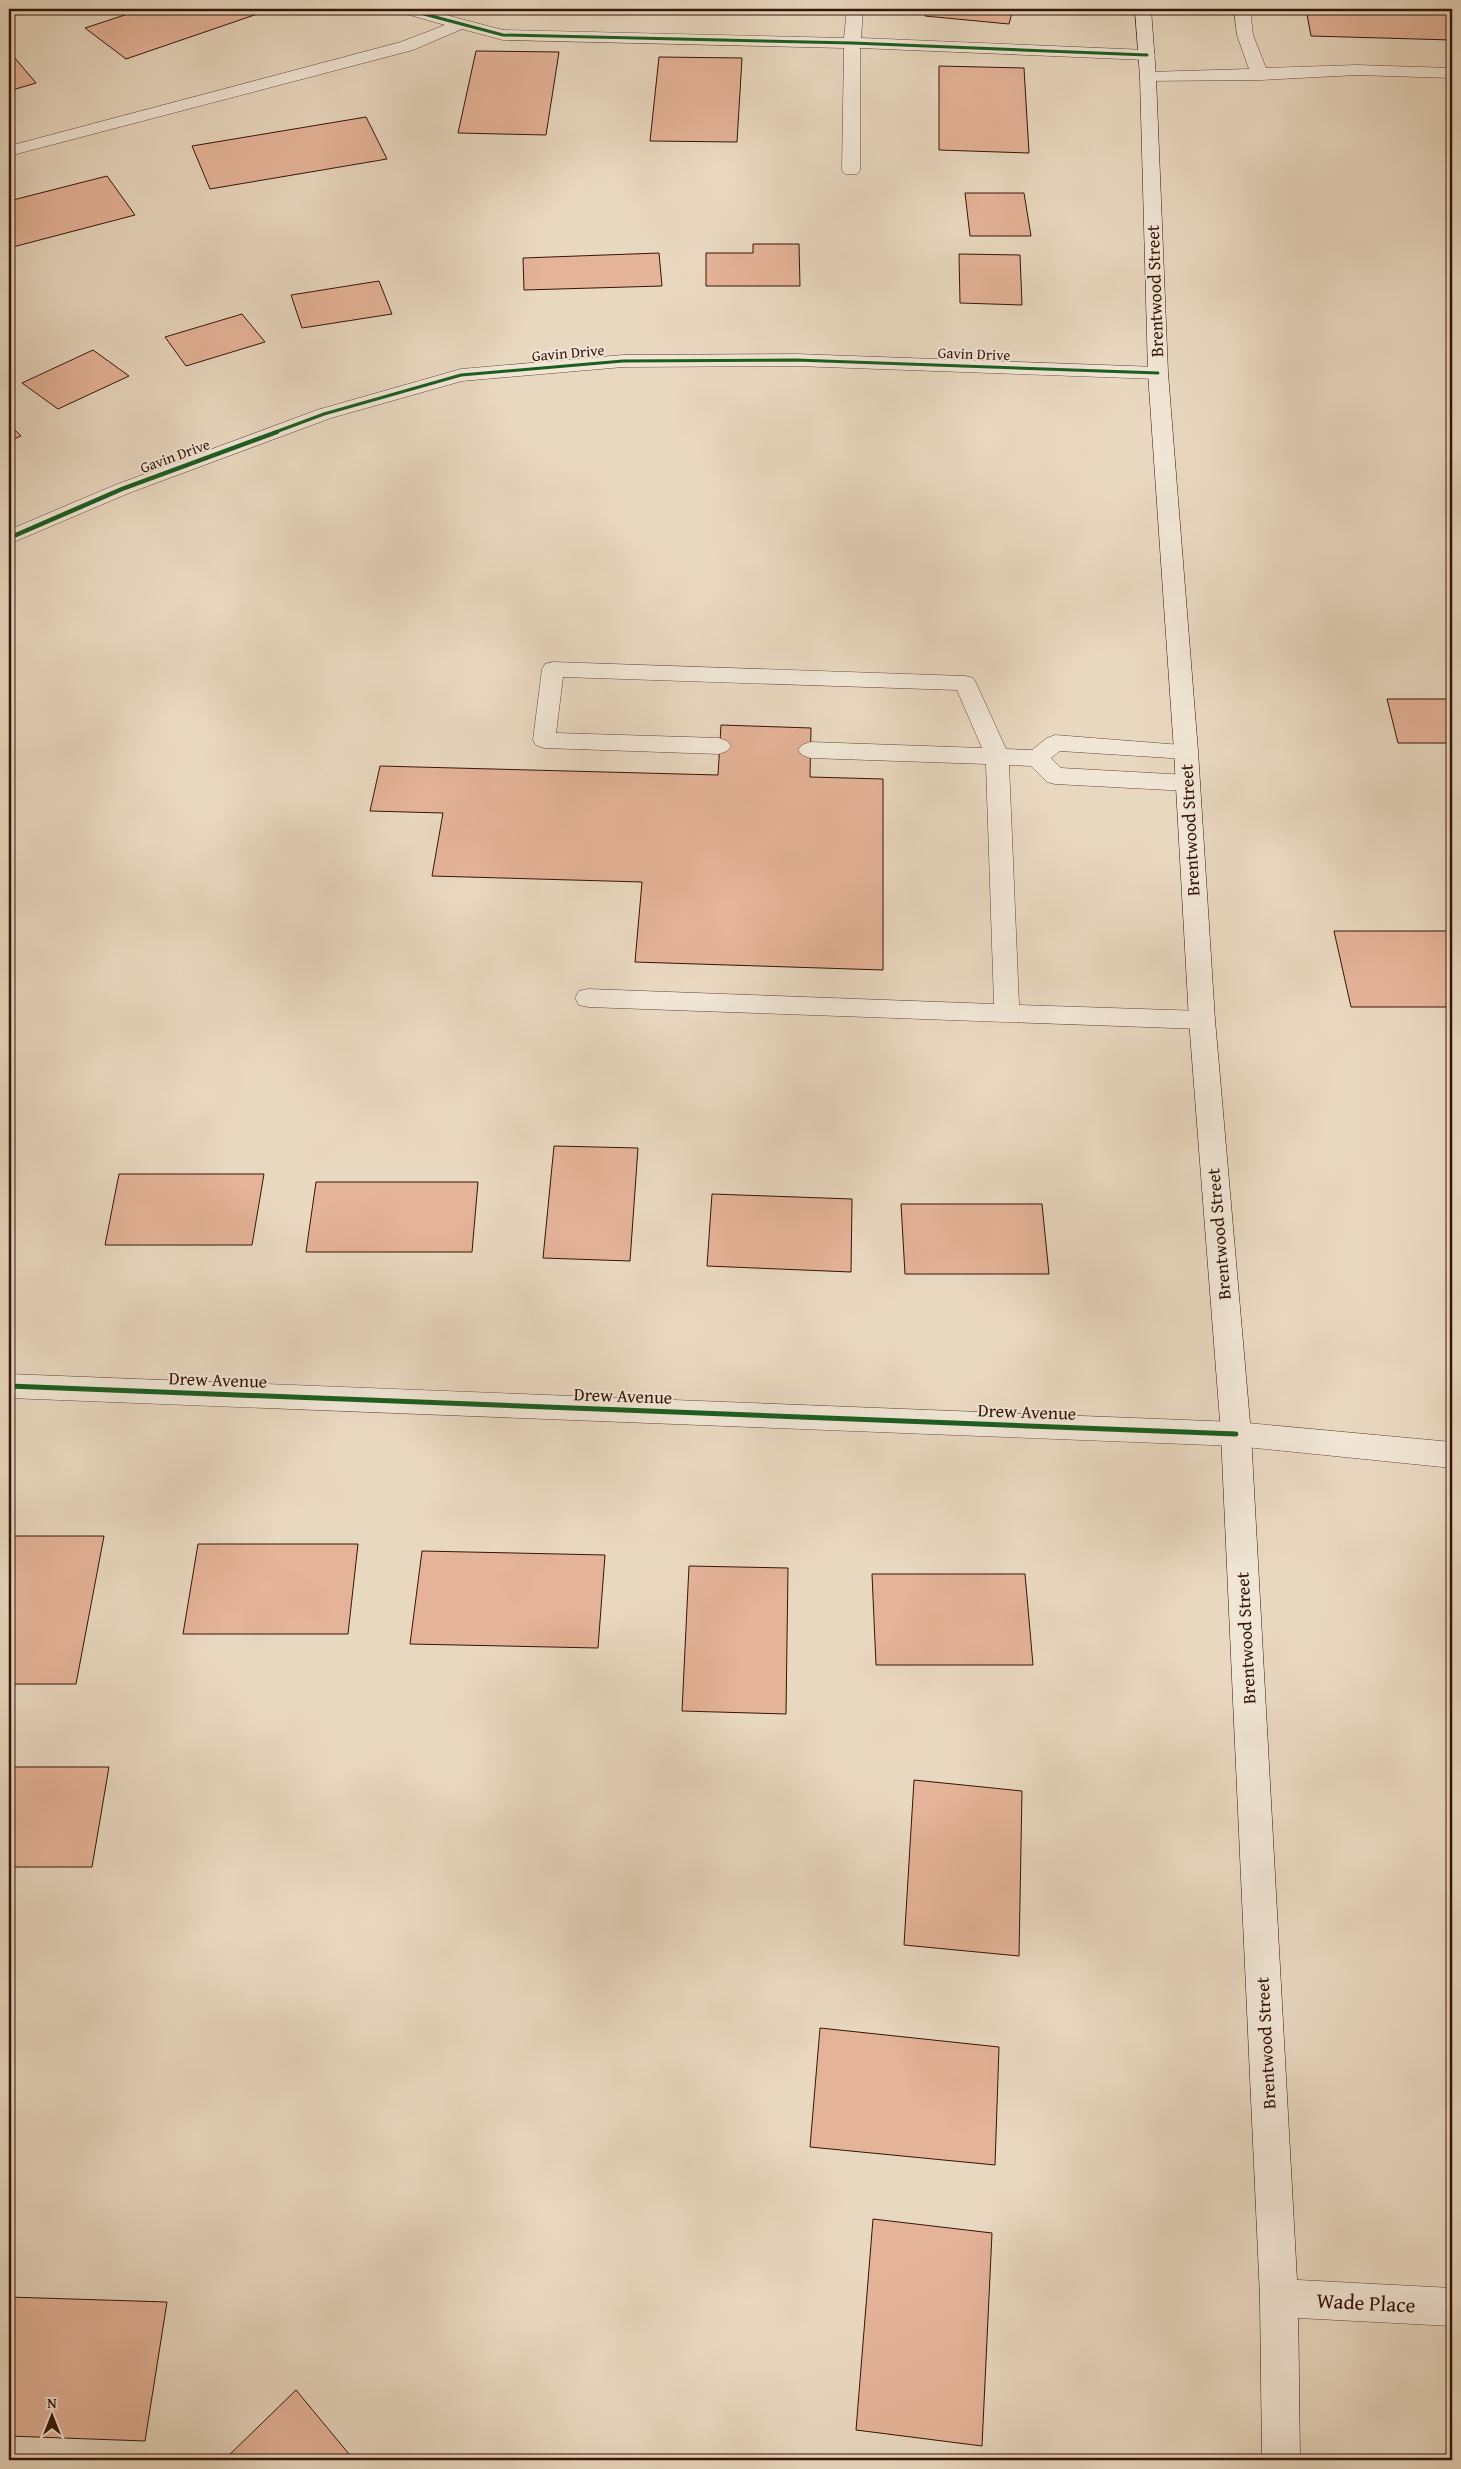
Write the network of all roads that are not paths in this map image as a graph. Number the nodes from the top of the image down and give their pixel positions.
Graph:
1 (405, 9) edge
2 (855, 9) edge
3 (1143, 9) edge
4 (1242, 9) edge
5 (460, 24) junction
6 (852, 43) junction
7 (1147, 66) junction
8 (1452, 73) edge
9 (1260, 75) junction
10 (9, 151) edge
11 (851, 170) dead end
12 (1158, 373) junction
13 (9, 538) edge
14 (719, 746) dead end
15 (810, 750) dead end
16 (1186, 751) junction
17 (997, 756) junction
18 (1037, 758) junction
19 (1188, 783) junction
20 (588, 998) dead end
21 (1007, 1014) junction
22 (1202, 1020) junction
23 (9, 1386) edge
24 (1236, 1434) junction
25 (1452, 1455) edge
26 (1279, 2298) junction
27 (1452, 2307) edge
28 (1282, 2460) edge

1 - 5 street
2 - 6 street
3 - 7 street, Brentwood Street
4 - 9 street
5 - 6 street
5 - 10 street
6 - 7 street
6 - 11 street
7 - 9 street
7 - 12 street, Brentwood Street
8 - 9 street
12 - 13 street, Gavin Drive
12 - 16 street, Brentwood Street
14 - 17 street
15 - 17 street
16 - 18 street
16 - 19 street, Brentwood Street
17 - 18 street
17 - 21 street
18 - 19 street
19 - 22 street, Brentwood Street
20 - 21 street
21 - 22 street
22 - 24 street, Brentwood Street
23 - 24 street, Drew Avenue
24 - 25 street, Drew Avenue
24 - 26 street, Brentwood Street
26 - 27 street, Wade Place
26 - 28 street, Brentwood Street

